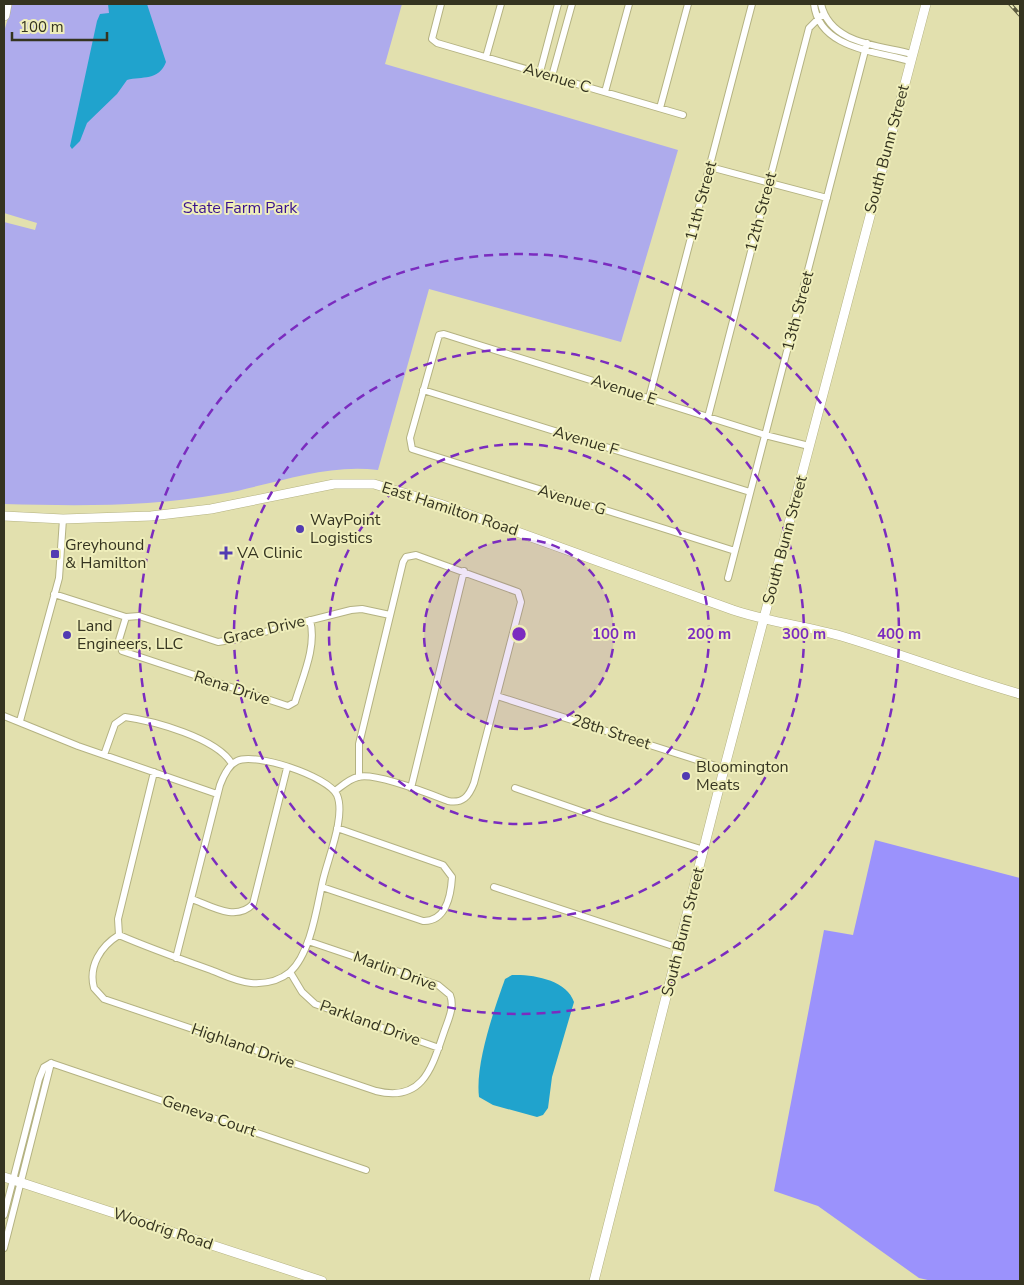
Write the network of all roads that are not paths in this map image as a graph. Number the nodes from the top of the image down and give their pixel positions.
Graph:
1 (6, 4) edge
2 (441, 4) edge
3 (501, 4) edge
4 (558, 4) edge
5 (572, 4) edge
6 (630, 4) edge
7 (688, 4) edge
8 (752, 4) edge
9 (814, 4) edge
10 (821, 4) edge
11 (926, 4) edge
12 (4, 15) edge
13 (821, 15) junction
14 (866, 46) junction
15 (486, 57) junction
16 (911, 58) junction
17 (540, 72) junction
18 (552, 76) junction
19 (605, 92) junction
20 (660, 108) junction
21 (683, 115) dead end
22 (710, 167) junction
23 (768, 183) junction
24 (827, 198) junction
25 (423, 390) junction
26 (650, 398) junction
27 (708, 417) junction
28 (765, 435) junction
29 (809, 446) junction
30 (750, 492) junction
31 (4, 516) edge
32 (63, 519) junction
33 (735, 551) junction
34 (464, 571) junction
35 (728, 578) dead end
36 (54, 594) junction
37 (390, 615) junction
38 (126, 617) junction
39 (310, 620) junction
40 (764, 620) junction
41 (1020, 694) edge
42 (497, 696) junction
43 (4, 716) edge
44 (20, 721) junction
45 (104, 755) junction
46 (232, 764) junction
47 (287, 768) junction
48 (725, 769) junction
49 (154, 772) junction
50 (359, 777) junction
51 (412, 788) junction
52 (515, 788) dead end
53 (335, 791) junction
54 (217, 794) junction
55 (336, 828) junction
56 (704, 850) junction
57 (322, 887) junction
58 (494, 887) dead end
59 (192, 899) junction
60 (119, 935) junction
61 (308, 941) junction
62 (679, 948) junction
63 (176, 958) junction
64 (290, 972) junction
65 (439, 1048) junction
66 (396, 1093) joint
67 (366, 1170) dead end
68 (12, 1179) edge
69 (4, 1214) edge
70 (4, 1248) edge
71 (322, 1281) edge
72 (594, 1281) edge

1 - 12 highway
2 - 15 street, Avenue C
3 - 15 street
4 - 17 street
5 - 18 street
6 - 19 street
7 - 20 street
8 - 22 street, 11th Street
9 - 13 street
10 - 13 street
11 - 16 street, South Bunn Street
13 - 14 street
13 - 23 street, 12th Street
14 - 16 street
14 - 24 street, 13th Street
15 - 17 street, Avenue C
16 - 29 street, South Bunn Street
17 - 18 street, Avenue C
18 - 19 street, Avenue C
19 - 20 street, Avenue C
20 - 21 street, Avenue C
22 - 23 street
22 - 26 street, 11th Street
23 - 24 street
23 - 27 street, 12th Street
24 - 28 street, 13th Street
25 - 26 street, Avenue E
25 - 30 street, Avenue F
25 - 33 street, Avenue G
26 - 27 street, Avenue E
27 - 28 street, Avenue E
28 - 29 street, Avenue E
28 - 30 street, 13th Street
29 - 40 street, South Bunn Street
30 - 33 street, 13th Street
31 - 32 street, East Hamilton Road
32 - 36 street
32 - 40 street, East Hamilton Road
33 - 35 street, 13th Street
34 - 37 street
34 - 42 street
34 - 51 street
36 - 38 street, Grace Drive
36 - 44 street
37 - 39 street, Grace Drive
37 - 50 street
38 - 39 street, Grace Drive
38 - 39 street, Rena Drive
40 - 41 street, East Hamilton Road
40 - 48 street, South Bunn Street
42 - 48 street, 28th Street
42 - 51 street
43 - 44 street
44 - 45 street
45 - 46 street
45 - 49 street
46 - 47 street
46 - 54 street
47 - 53 street
47 - 59 street
48 - 56 street, South Bunn Street
49 - 54 street
49 - 60 street
50 - 51 street
50 - 53 street
52 - 56 street
53 - 55 street
54 - 59 street
55 - 57 street
55 - 57 street
56 - 62 street, South Bunn Street
57 - 61 street
58 - 62 street
59 - 63 street
60 - 63 street
60 - 66 street, Highland Drive
61 - 64 street
61 - 65 street, Marlin Drive
62 - 72 street, South Bunn Street
63 - 64 street
64 - 65 street, Parkland Drive
65 - 66 street, Marlin Drive
67 - 68 street, Geneva Court
68 - 69 street
68 - 70 street
68 - 71 street, Woodrig Road

